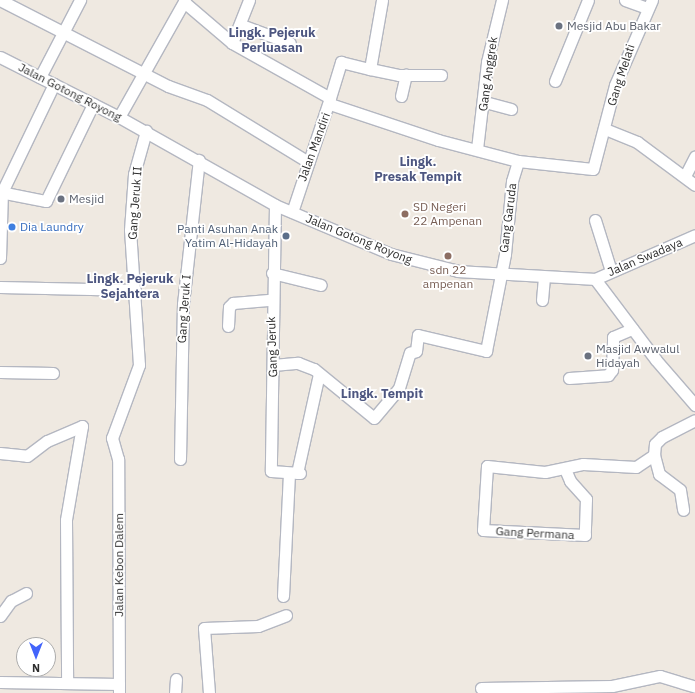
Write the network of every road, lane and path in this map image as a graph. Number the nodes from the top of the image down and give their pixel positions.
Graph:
1 (0, 0) edge
2 (80, 0) edge
3 (249, 0) edge
4 (382, 0) edge
5 (502, 0) edge
6 (588, 0) edge
7 (625, 0) edge
8 (184, 1) edge
9 (649, 4) edge
10 (240, 26) junction
11 (62, 32) junction
12 (232, 43) junction
13 (290, 43) dead end
14 (0, 57) edge
15 (370, 69) junction
16 (144, 74) junction
17 (441, 74) dead end
18 (406, 75) junction
19 (40, 76) junction
20 (555, 81) dead end
21 (54, 84) junction
22 (401, 96) dead end
23 (330, 101) junction
24 (485, 102) junction
25 (93, 104) junction
26 (511, 109) dead end
27 (119, 117) junction
28 (605, 129) junction
29 (146, 131) junction
30 (477, 149) junction
31 (695, 156) edge
32 (199, 160) junction
33 (518, 161) junction
34 (308, 162) junction
35 (685, 176) junction
36 (695, 185) edge
37 (1, 192) edge
38 (275, 205) junction
39 (292, 212) junction
40 (595, 220) dead end
41 (695, 235) edge
42 (0, 258) edge
43 (611, 270) junction
44 (272, 273) junction
45 (499, 275) junction
46 (544, 277) junction
47 (595, 279) junction
48 (321, 285) dead end
49 (0, 287) edge
50 (135, 290) junction
51 (271, 300) junction
52 (542, 300) dead end
53 (228, 326) dead end
54 (632, 330) junction
55 (273, 365) junction
56 (0, 372) edge
57 (54, 373) dead end
58 (319, 374) junction
59 (569, 378) dead end
60 (695, 405) edge
61 (695, 420) edge
62 (112, 438) joint
63 (0, 453) edge
64 (654, 455) junction
65 (180, 460) dead end
66 (565, 469) junction
67 (295, 473) junction
68 (683, 510) dead end
69 (26, 594) dead end
70 (283, 596) dead end
71 (286, 615) dead end
72 (0, 616) edge
73 (176, 679) dead end
74 (0, 682) edge
75 (67, 683) junction
76 (481, 688) dead end
77 (695, 688) edge
78 (119, 689) edge
79 (175, 693) edge
80 (209, 693) edge
81 (692, 693) edge

1 - 11 street
2 - 11 street
3 - 10 street
4 - 15 street
5 - 24 street, Gang Anggrek
6 - 20 street
7 - 9 street
8 - 12 street, Jalan Mandiri
8 - 16 street
9 - 28 street, Gang Melati
10 - 12 street
10 - 13 street
11 - 16 street
11 - 19 street
12 - 23 street, Jalan Mandiri
14 - 19 street, Jalan Gotong Royong
15 - 18 street
15 - 23 street
16 - 27 street
16 - 34 street
17 - 18 street
18 - 22 street
19 - 21 street, Jalan Gotong Royong
21 - 25 street, Jalan Gotong Royong
21 - 37 street
23 - 30 street
23 - 34 street, Jalan Mandiri
24 - 26 street
24 - 30 street, Gang Anggrek
25 - 27 street, Jalan Gotong Royong
25 - 37 street
27 - 29 street, Jalan Gotong Royong
28 - 33 street
28 - 35 street
29 - 32 street, Jalan Gotong Royong
29 - 50 street, Gang Jeruk II
30 - 33 street
31 - 35 street
32 - 38 street, Jalan Gotong Royong
32 - 65 street, Gang Jeruk I
33 - 45 street, Gang Garuda
34 - 39 street, Jalan Mandiri
35 - 36 street
37 - 42 street
38 - 39 street, Jalan Gotong Royong
38 - 44 street, Gang Jeruk
39 - 45 street, Jalan Gotong Royong
40 - 43 street
41 - 43 street, Jalan Swadaya
43 - 47 street, Jalan Swadaya
44 - 48 street
44 - 51 street, Gang Jeruk
45 - 46 street, Jalan Gotong Royong
45 - 58 street, Gang Garuda
46 - 47 street, Jalan Gotong Royong
46 - 52 street
47 - 54 street
49 - 50 street
50 - 62 street, Gang Jeruk II
51 - 53 street
51 - 55 street, Gang Jeruk
54 - 59 street
54 - 60 street
55 - 58 street
55 - 67 street, Gang Jeruk
56 - 57 street
58 - 67 street
61 - 64 street
62 - 78 street, Jalan Kebon Dalem
63 - 75 street
64 - 66 street, Gang Permana
64 - 68 street
66 - 66 street, Gang Permana
67 - 70 street
69 - 72 street
71 - 80 street
73 - 79 street
74 - 75 street
75 - 78 street
76 - 77 street
77 - 81 street

